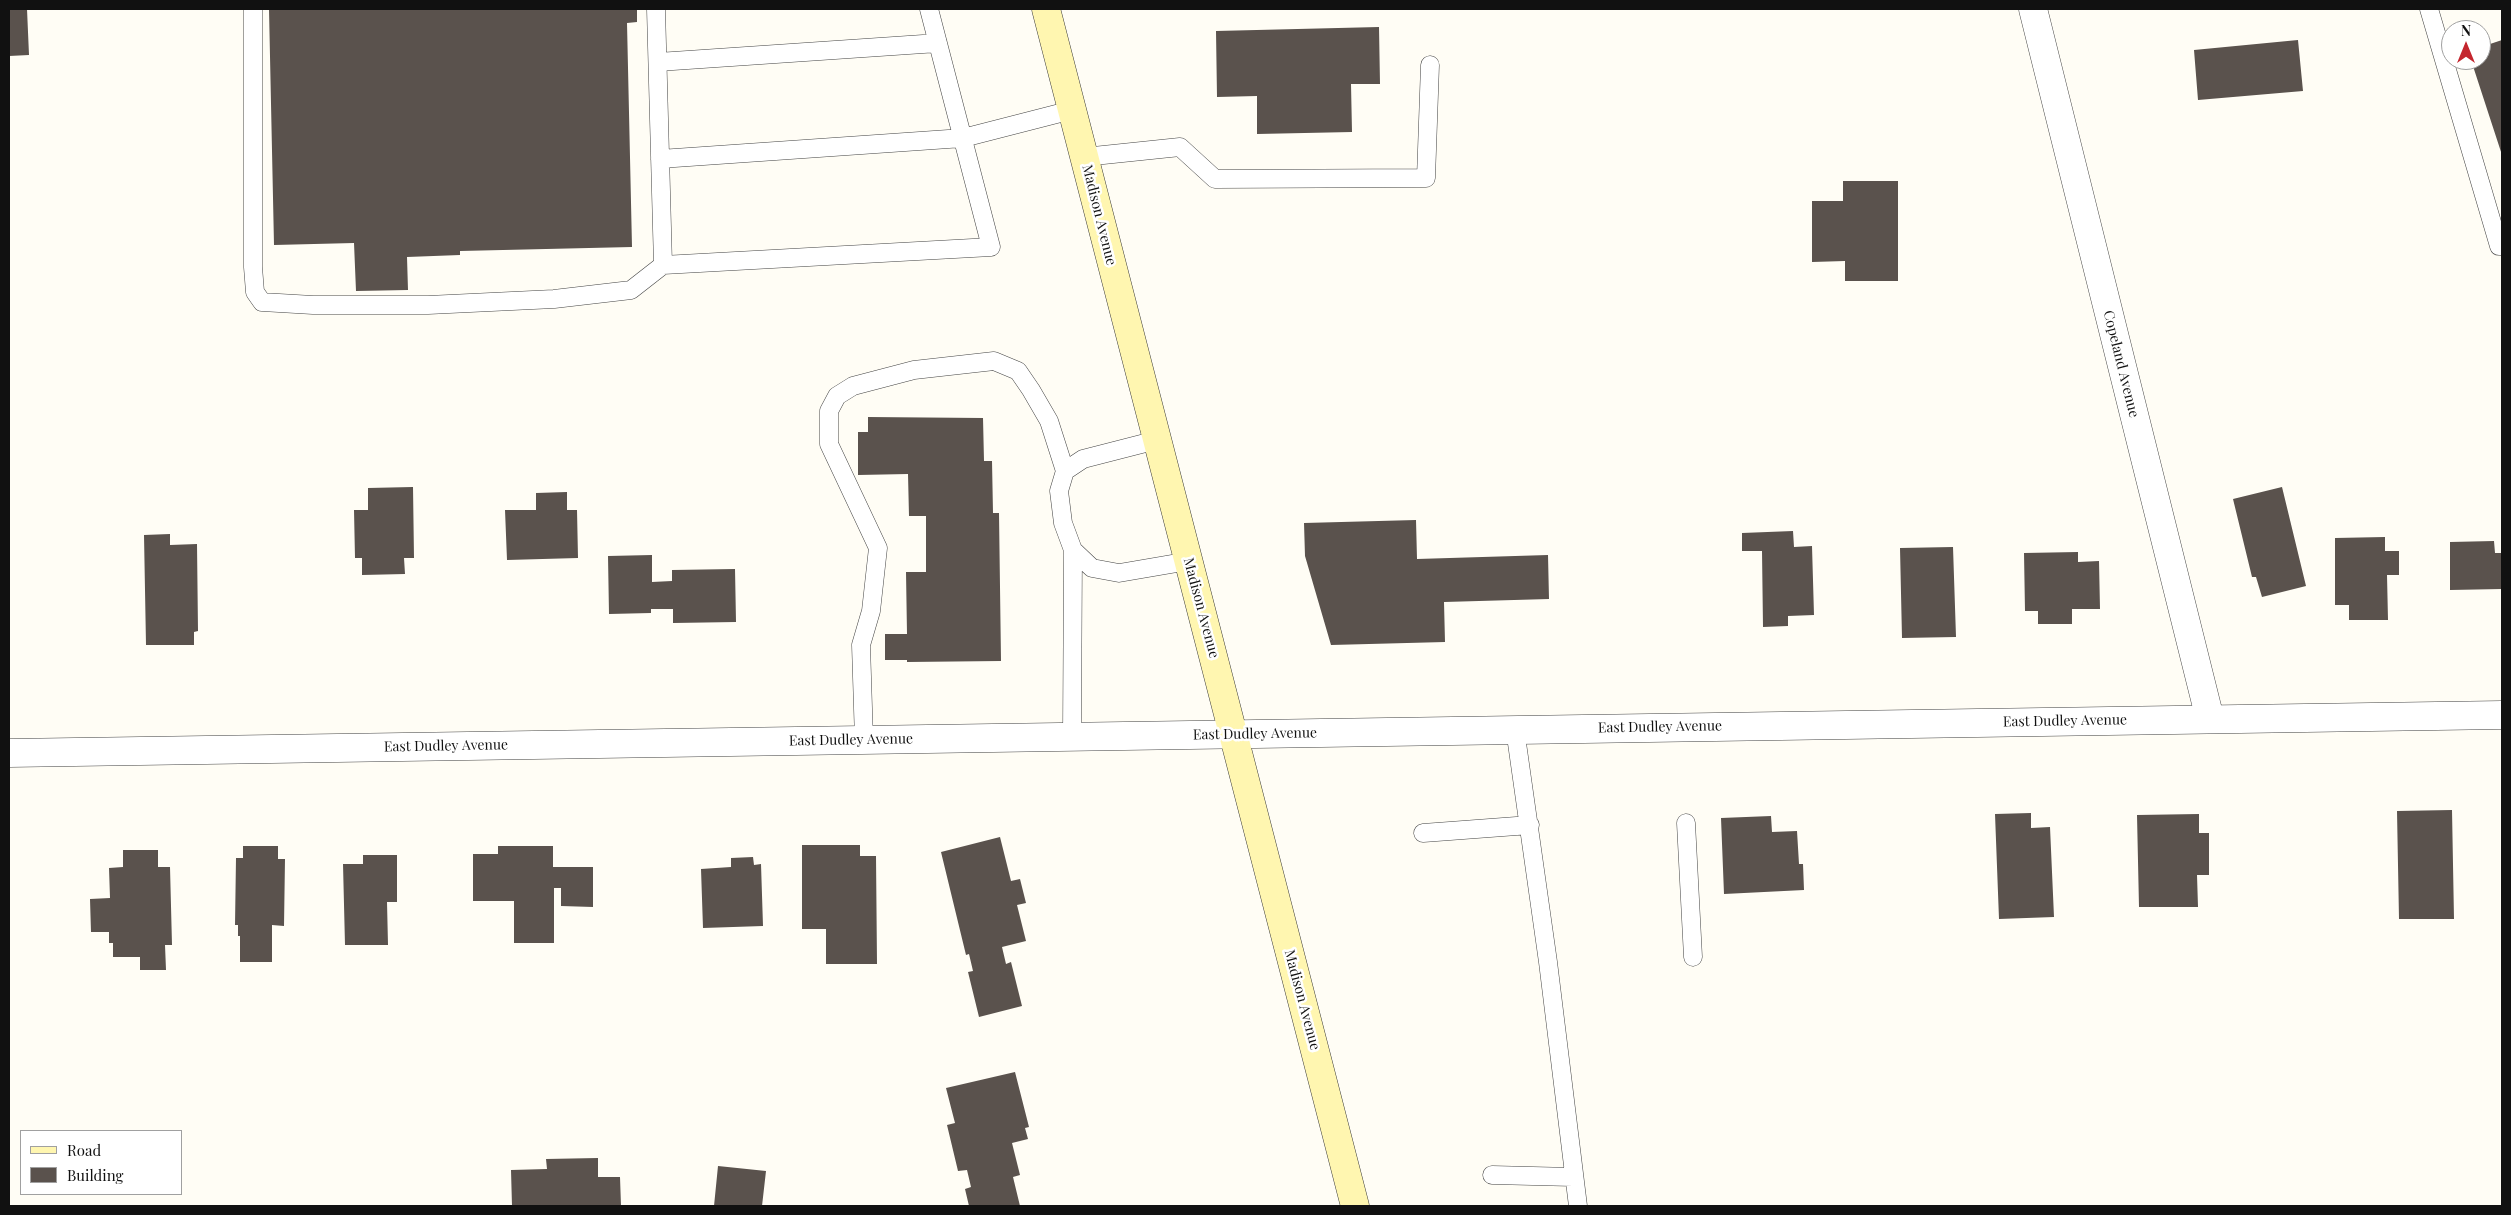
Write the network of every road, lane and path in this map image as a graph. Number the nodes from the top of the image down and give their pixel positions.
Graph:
1 (253, 9) edge
2 (656, 9) edge
3 (929, 9) edge
4 (1046, 9) edge
5 (2033, 9) edge
6 (2430, 9) edge
7 (938, 44) junction
8 (658, 62) junction
9 (1430, 65) dead end
10 (1072, 110) junction
11 (963, 138) junction
12 (1084, 157) junction
13 (660, 159) junction
14 (2502, 246) edge
15 (663, 265) junction
16 (1157, 440) junction
17 (1065, 471) junction
18 (1073, 550) junction
19 (1189, 561) junction
20 (2502, 715) edge
21 (2210, 719) junction
22 (1515, 730) junction
23 (1234, 734) junction
24 (1072, 737) junction
25 (864, 740) junction
26 (9, 753) edge
27 (1686, 823) dead end
28 (1530, 825) junction
29 (1423, 833) dead end
30 (1693, 958) dead end
31 (1492, 1175) dead end
32 (1573, 1177) junction
33 (1356, 1206) edge
34 (1578, 1206) edge

1 - 15 lane
2 - 8 lane
3 - 7 lane
4 - 10 main road, Madison Avenue
5 - 21 street, Copeland Avenue
6 - 14 lane
7 - 8 lane
7 - 11 lane
8 - 13 lane
9 - 12 lane
10 - 11 lane
10 - 12 main road, Madison Avenue
11 - 13 lane
11 - 15 lane
12 - 16 main road, Madison Avenue
13 - 15 lane
16 - 17 lane
16 - 19 main road, Madison Avenue
17 - 18 lane
17 - 25 lane
18 - 19 lane
18 - 24 lane
19 - 23 main road, Madison Avenue
20 - 21 street, East Dudley Avenue
21 - 22 street, East Dudley Avenue
22 - 23 street, East Dudley Avenue
22 - 28 lane
23 - 24 street, East Dudley Avenue
23 - 33 main road, Madison Avenue
24 - 25 street, East Dudley Avenue
25 - 26 street, East Dudley Avenue
27 - 30 lane
28 - 29 lane
28 - 32 lane
31 - 32 lane
32 - 34 lane

